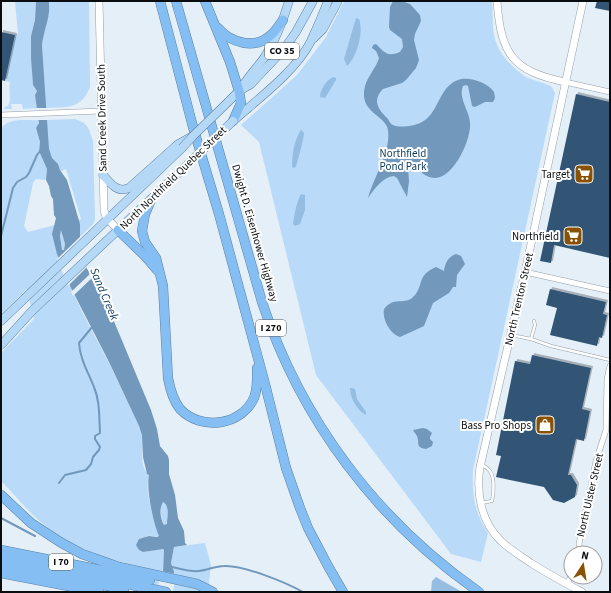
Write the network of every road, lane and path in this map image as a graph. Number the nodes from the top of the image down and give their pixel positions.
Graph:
1 (99, 1) edge
2 (160, 1) edge
3 (176, 1) edge
4 (204, 1) edge
5 (289, 1) edge
6 (313, 1) edge
7 (328, 1) edge
8 (338, 1) edge
9 (497, 1) edge
10 (583, 1) edge
11 (283, 20) junction
12 (214, 24) junction
13 (311, 42) junction
14 (565, 82) junction
15 (239, 91) junction
16 (610, 92) edge
17 (101, 112) junction
18 (1, 116) edge
19 (233, 121) junction
20 (181, 146) junction
21 (103, 175) junction
22 (151, 200) junction
23 (108, 219) junction
24 (118, 230) junction
25 (525, 272) junction
26 (160, 274) junction
27 (610, 290) edge
28 (1, 321) edge
29 (534, 321) dead end
30 (511, 335) junction
31 (531, 339) junction
32 (1, 344) edge
33 (257, 356) junction
34 (610, 360) edge
35 (610, 366) edge
36 (608, 430) edge
37 (480, 464) junction
38 (1, 488) edge
39 (3, 497) edge
40 (480, 503) junction
41 (579, 545) edge
42 (1, 550) edge
43 (1, 558) edge
44 (1, 566) edge
45 (1, 574) edge
46 (121, 578) junction
47 (563, 582) edge
48 (568, 585) edge
49 (99, 592) edge
50 (137, 592) edge
51 (166, 592) edge
52 (206, 592) edge
53 (213, 592) edge
54 (343, 592) edge
55 (479, 592) edge
56 (582, 592) edge

1 - 17 street, Sand Creek Drive South
2 - 33 highway, I 270
3 - 55 highway, Dwight D. Eisenhower Highway / I 270
4 - 12 highway
5 - 11 main road
6 - 15 main road, North Northfield Quebec Street / CO 35
7 - 13 main road, North Northfield Quebec Street / CO 35
8 - 13 main road
9 - 14 street
10 - 14 street, North Trenton Street
11 - 12 highway
11 - 15 main road
12 - 15 highway
13 - 19 main road, North Northfield Quebec Street / CO 35
14 - 16 street
14 - 25 street, North Trenton Street
15 - 19 highway
15 - 20 main road, North Northfield Quebec Street / CO 35, bridge
17 - 18 street
17 - 21 street, Sand Creek Drive South
19 - 22 main road, North Northfield Quebec Street / CO 35, bridge
20 - 21 main road
20 - 23 main road, North Northfield Quebec Street / CO 35
21 - 23 street, Sand Creek Drive South
22 - 24 main road, North Northfield Quebec Street / CO 35
22 - 26 highway
23 - 24 street, Sand Creek Drive South
23 - 28 main road, North Northfield Quebec Street / CO 35
24 - 26 highway
24 - 32 main road, North Northfield Quebec Street / CO 35
25 - 27 street
25 - 30 street, North Trenton Street
26 - 33 highway
29 - 31 lane
30 - 31 lane
30 - 37 street, North Trenton Street
31 - 34 lane
33 - 54 highway, I 270
35 - 36 street, North Ulster Street
36 - 41 street, North Ulster Street
37 - 40 street, North Trenton Street
37 - 40 lane
38 - 39 highway
39 - 46 highway
40 - 47 street, North Trenton Street
42 - 46 highway, I 70
43 - 46 highway
44 - 46 highway
45 - 49 highway, I 70
46 - 50 highway
46 - 51 highway
46 - 52 highway, I 70
46 - 53 highway
48 - 56 street, North Trenton Street

